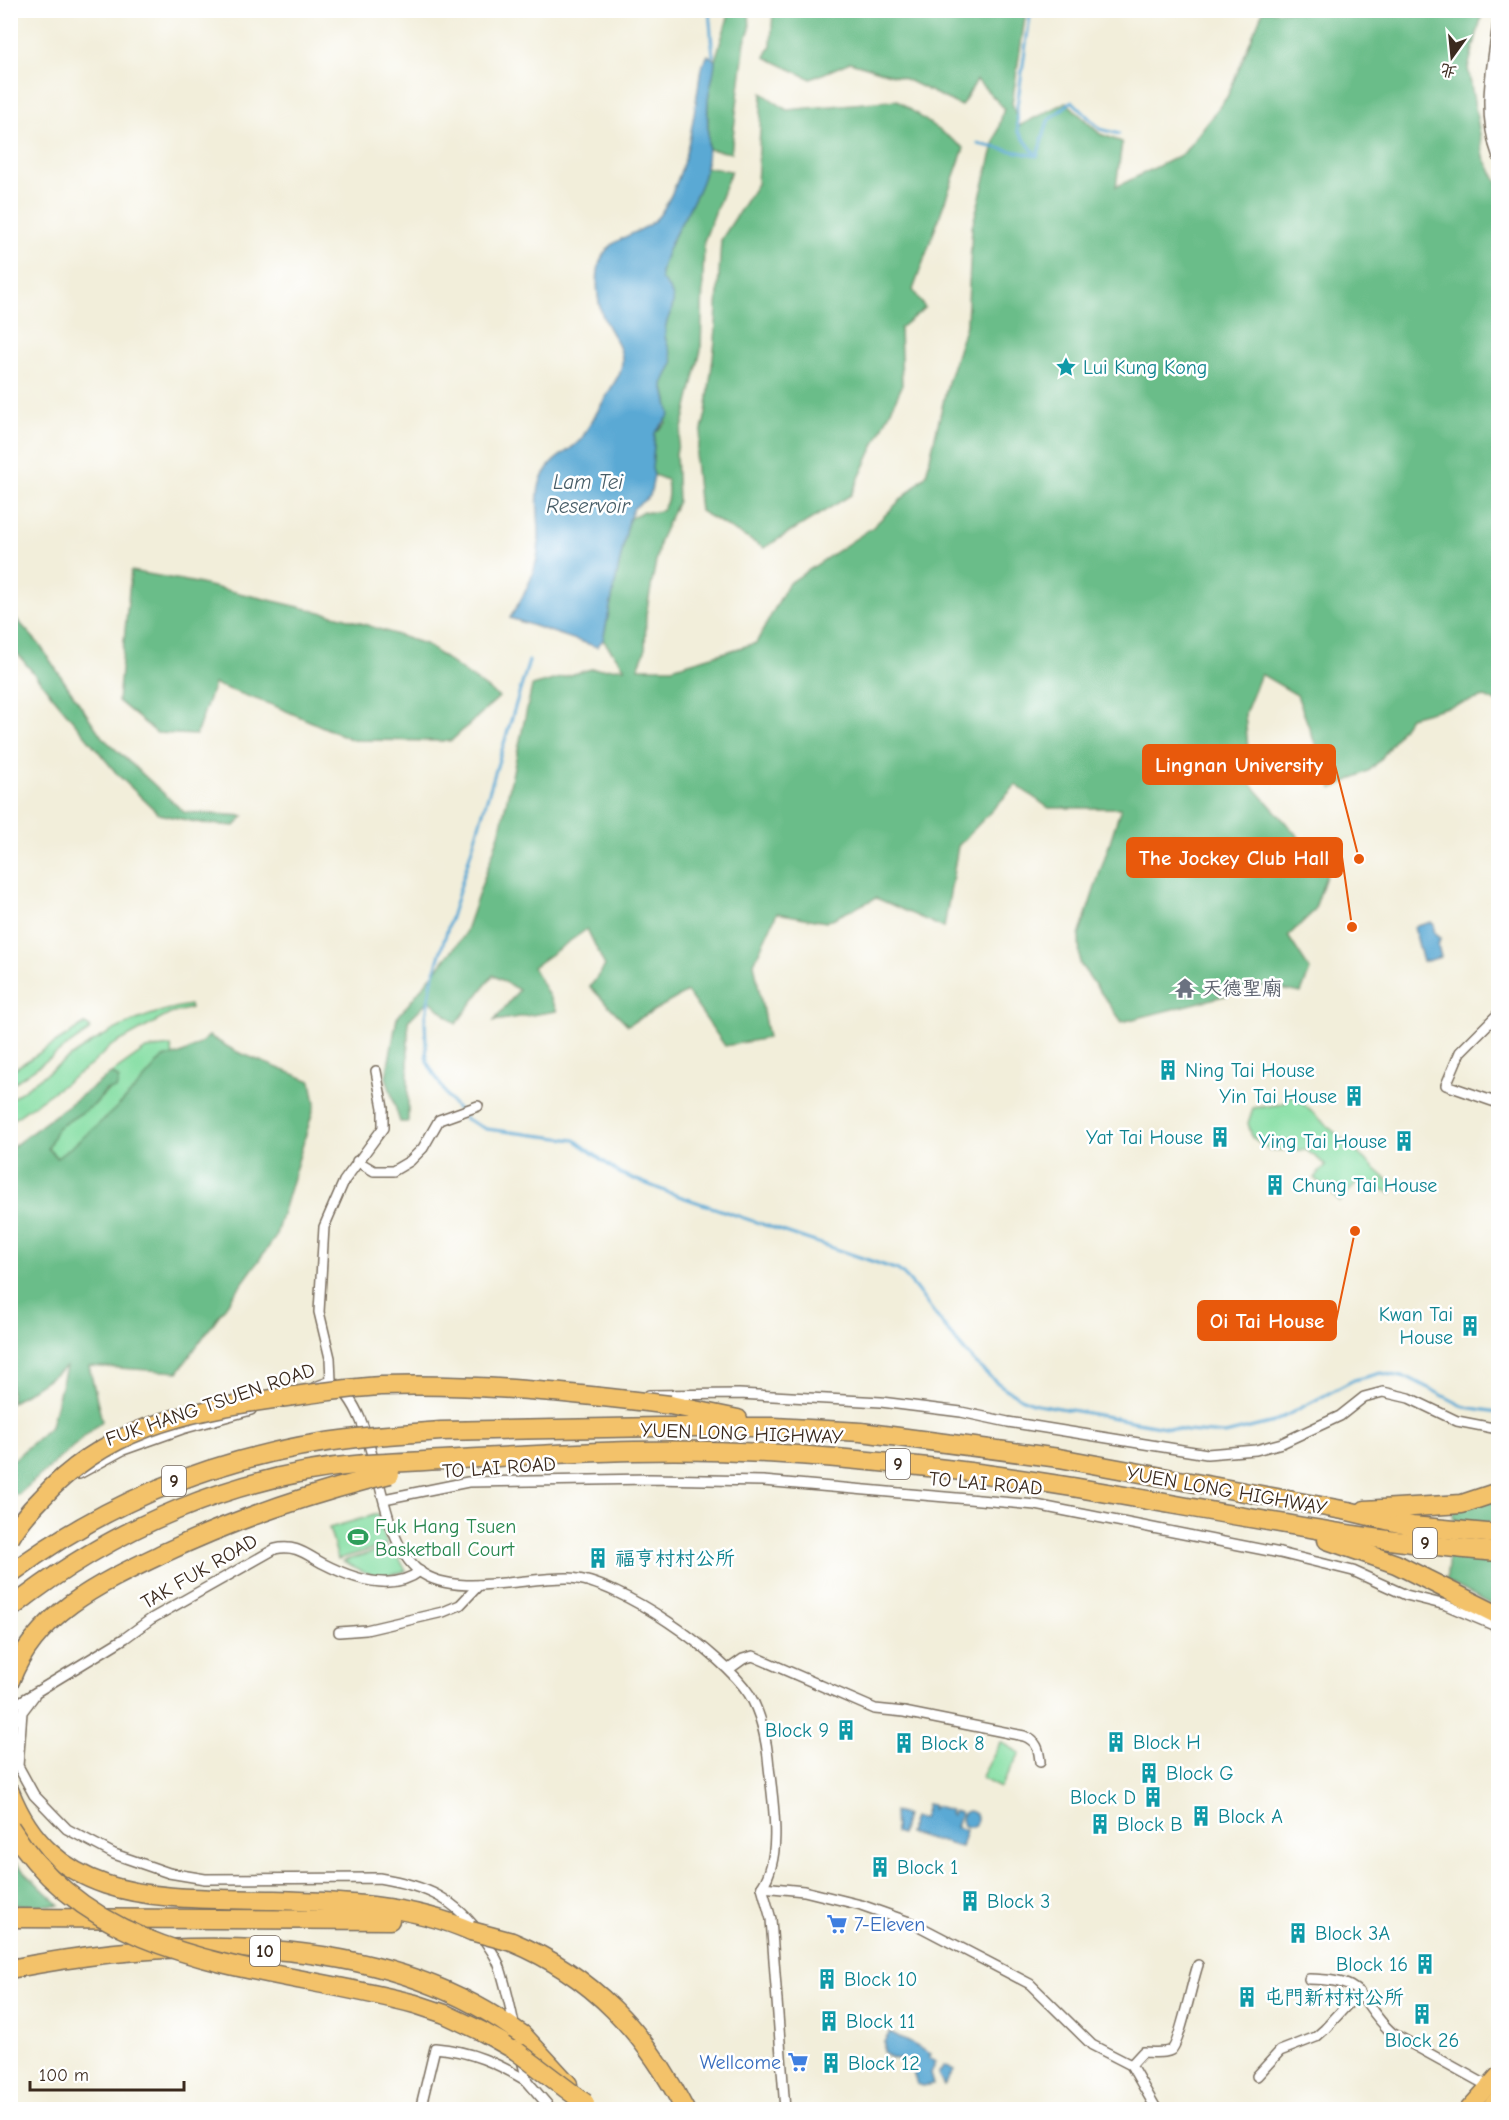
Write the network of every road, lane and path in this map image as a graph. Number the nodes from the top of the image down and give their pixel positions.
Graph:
1 (1498, 23) edge
2 (1498, 157) edge
3 (1498, 1014) edge
4 (376, 1071) dead end
5 (1498, 1103) edge
6 (478, 1106) dead end
7 (357, 1161) junction
8 (331, 1381) junction
9 (615, 1397) dead end
10 (775, 1427) junction
11 (1498, 1429) edge
12 (368, 1472) junction
13 (1498, 1492) edge
14 (384, 1499) junction
15 (1348, 1511) junction
16 (10, 1521) edge
17 (1285, 1526) junction
18 (10, 1538) edge
19 (1495, 1543) edge
20 (420, 1571) junction
21 (10, 1574) edge
22 (479, 1585) junction
23 (10, 1609) edge
24 (1498, 1615) edge
25 (1498, 1626) edge
26 (339, 1632) dead end
27 (729, 1669) junction
28 (10, 1681) edge
29 (34, 1696) junction
30 (10, 1708) edge
31 (1040, 1762) dead end
32 (10, 1792) edge
33 (10, 1827) edge
34 (762, 1887) junction
35 (10, 1918) edge
36 (471, 1931) junction
37 (1197, 1965) dead end
38 (10, 1969) edge
39 (1309, 1980) dead end
40 (1359, 1992) junction
41 (1131, 2065) junction
42 (1257, 2076) dead end
43 (527, 2082) junction
44 (1495, 2086) edge
45 (587, 2106) edge
46 (420, 2109) edge
47 (552, 2109) edge
48 (685, 2109) edge
49 (785, 2109) edge
50 (1157, 2109) edge
51 (1467, 2109) edge
52 (1487, 2109) edge

1 - 2 street
3 - 5 street
4 - 7 street
6 - 7 street
7 - 8 street
8 - 14 street, FUK HANG TSUEN ROAD
8 - 16 street, FUK HANG TSUEN ROAD
9 - 11 street
10 - 15 highway, YUEN LONG HIGHWAY / 9
10 - 18 highway, bridge
10 - 21 highway, YUEN LONG HIGHWAY / 9
12 - 17 highway, YUEN LONG HIGHWAY / 9, bridge
12 - 23 highway, 9
12 - 28 highway
13 - 15 highway, 9
14 - 20 street, FUK HANG TSUEN ROAD
14 - 25 street, TO LAI ROAD
15 - 19 highway, YUEN LONG HIGHWAY / 9
17 - 19 highway, YUEN LONG HIGHWAY / 9
17 - 24 highway
20 - 22 street
20 - 29 street, TAK FUK ROAD
22 - 26 street
22 - 27 street
27 - 31 street
27 - 34 street
29 - 30 street, TAK FUK ROAD
29 - 43 street
32 - 36 highway
33 - 45 highway, bridge
34 - 41 street
34 - 49 street
35 - 36 highway, 10, bridge
36 - 48 highway, 10, bridge
37 - 41 street
38 - 45 highway, 10, bridge
39 - 40 street
40 - 42 street
40 - 44 street
41 - 50 street
43 - 46 street
43 - 47 street
44 - 51 main road
44 - 52 main road

